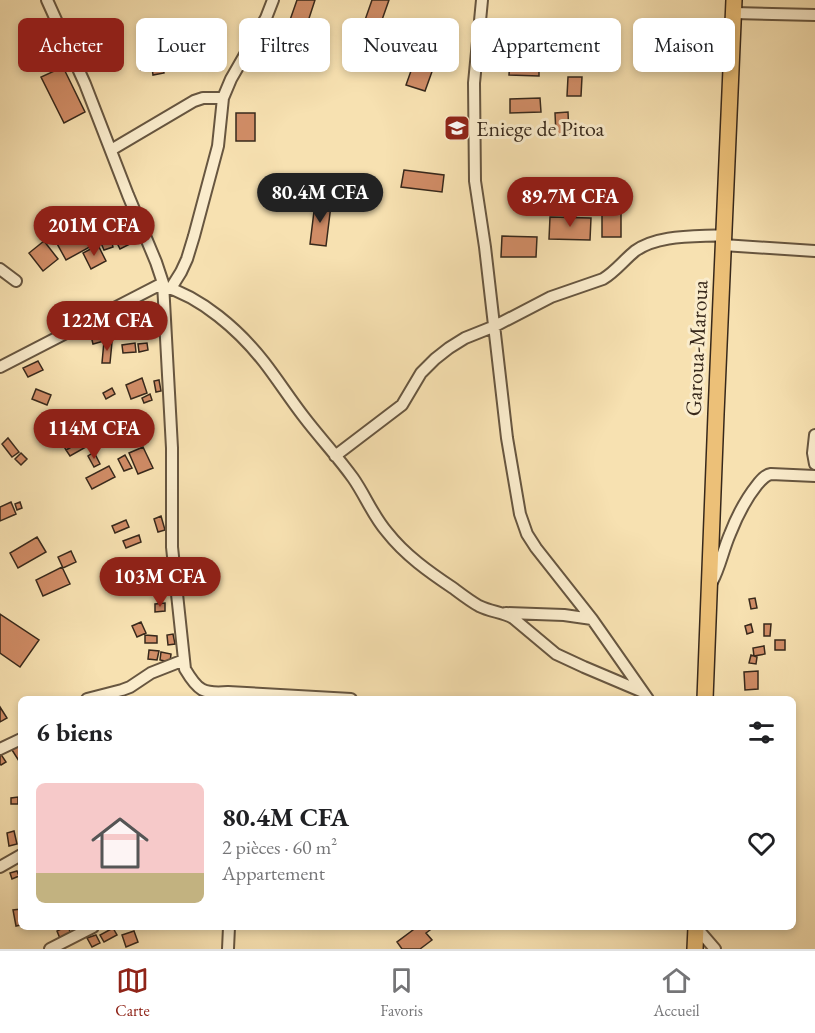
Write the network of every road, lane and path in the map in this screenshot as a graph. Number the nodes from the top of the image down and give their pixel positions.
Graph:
1 (47, 0) edge
2 (273, 0) edge
3 (482, 0) edge
4 (734, 7) edge
5 (815, 15) edge
6 (224, 98) junction
7 (111, 150) junction
8 (724, 240) junction
9 (815, 250) edge
10 (0, 269) edge
11 (16, 281) dead end
12 (165, 286) junction
13 (495, 326) junction
14 (0, 367) edge
15 (815, 435) edge
16 (335, 456) junction
17 (815, 465) edge
18 (815, 476) edge
19 (709, 587) junction
20 (506, 613) junction
21 (592, 619) junction
22 (184, 660) junction
23 (646, 695) edge
24 (99, 696) edge
25 (228, 696) edge
26 (705, 696) edge
27 (18, 740) edge
28 (0, 748) edge
29 (18, 857) edge
30 (0, 867) edge
31 (87, 930) edge
32 (229, 930) edge
33 (696, 930) edge
34 (699, 930) edge
35 (50, 949) edge
36 (228, 949) edge
37 (695, 949) edge
38 (715, 949) edge

1 - 7 street
2 - 6 street
3 - 13 street
4 - 5 street
4 - 8 highway, Garoua-Maroua
6 - 7 street
6 - 12 street
7 - 12 street
8 - 9 street
8 - 13 street
8 - 19 highway, Garoua-Maroua
10 - 11 street
12 - 14 street
12 - 16 street
12 - 22 street
13 - 16 street
13 - 21 street
15 - 17 street
16 - 20 street
18 - 19 street
19 - 26 highway, Garoua-Maroua
20 - 21 street
20 - 23 street
21 - 23 street
22 - 24 street
22 - 25 street
27 - 28 street
29 - 30 street
31 - 35 street
32 - 36 street
33 - 37 highway
34 - 38 street

